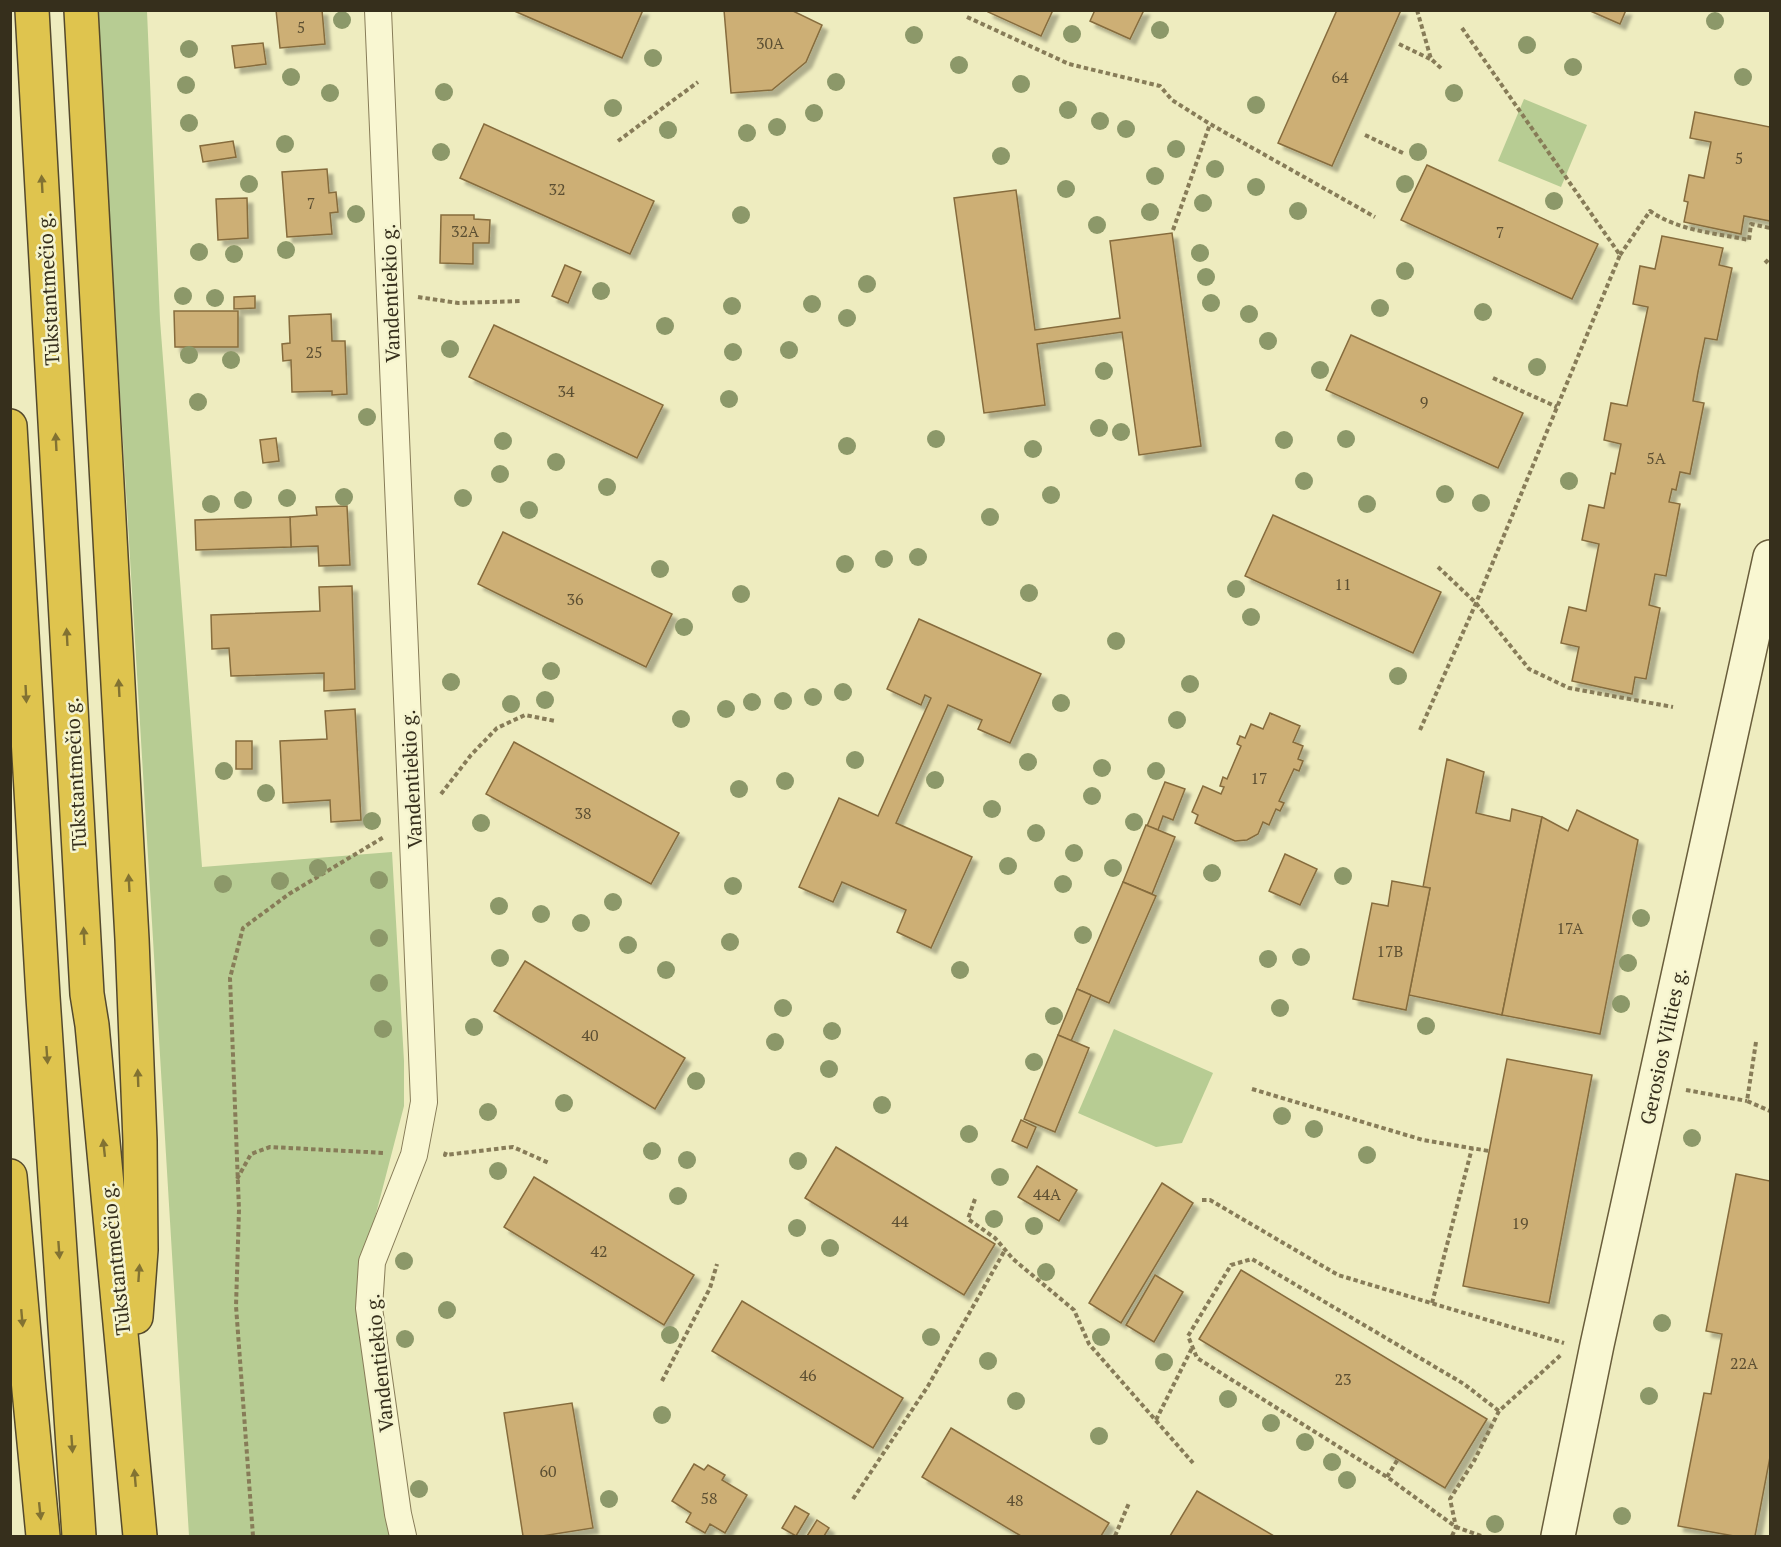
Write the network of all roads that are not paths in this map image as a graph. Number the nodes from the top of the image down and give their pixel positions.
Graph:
1 (32, 10) edge
2 (81, 10) edge
3 (378, 10) edge
4 (10, 426) edge
5 (1770, 557) edge
6 (10, 1176) edge
7 (130, 1415) junction
8 (43, 1536) edge
9 (79, 1536) edge
10 (140, 1536) edge
11 (403, 1536) edge
12 (1558, 1536) edge

7 -> 1 highway, Tūkstantmečio g.
7 -> 2 highway
3 - 11 street, Vandentiekio g.
4 -> 9 highway
5 - 12 main road, Gerosios Vilties g.
6 -> 8 highway
10 -> 7 highway, Tūkstantmečio g.

